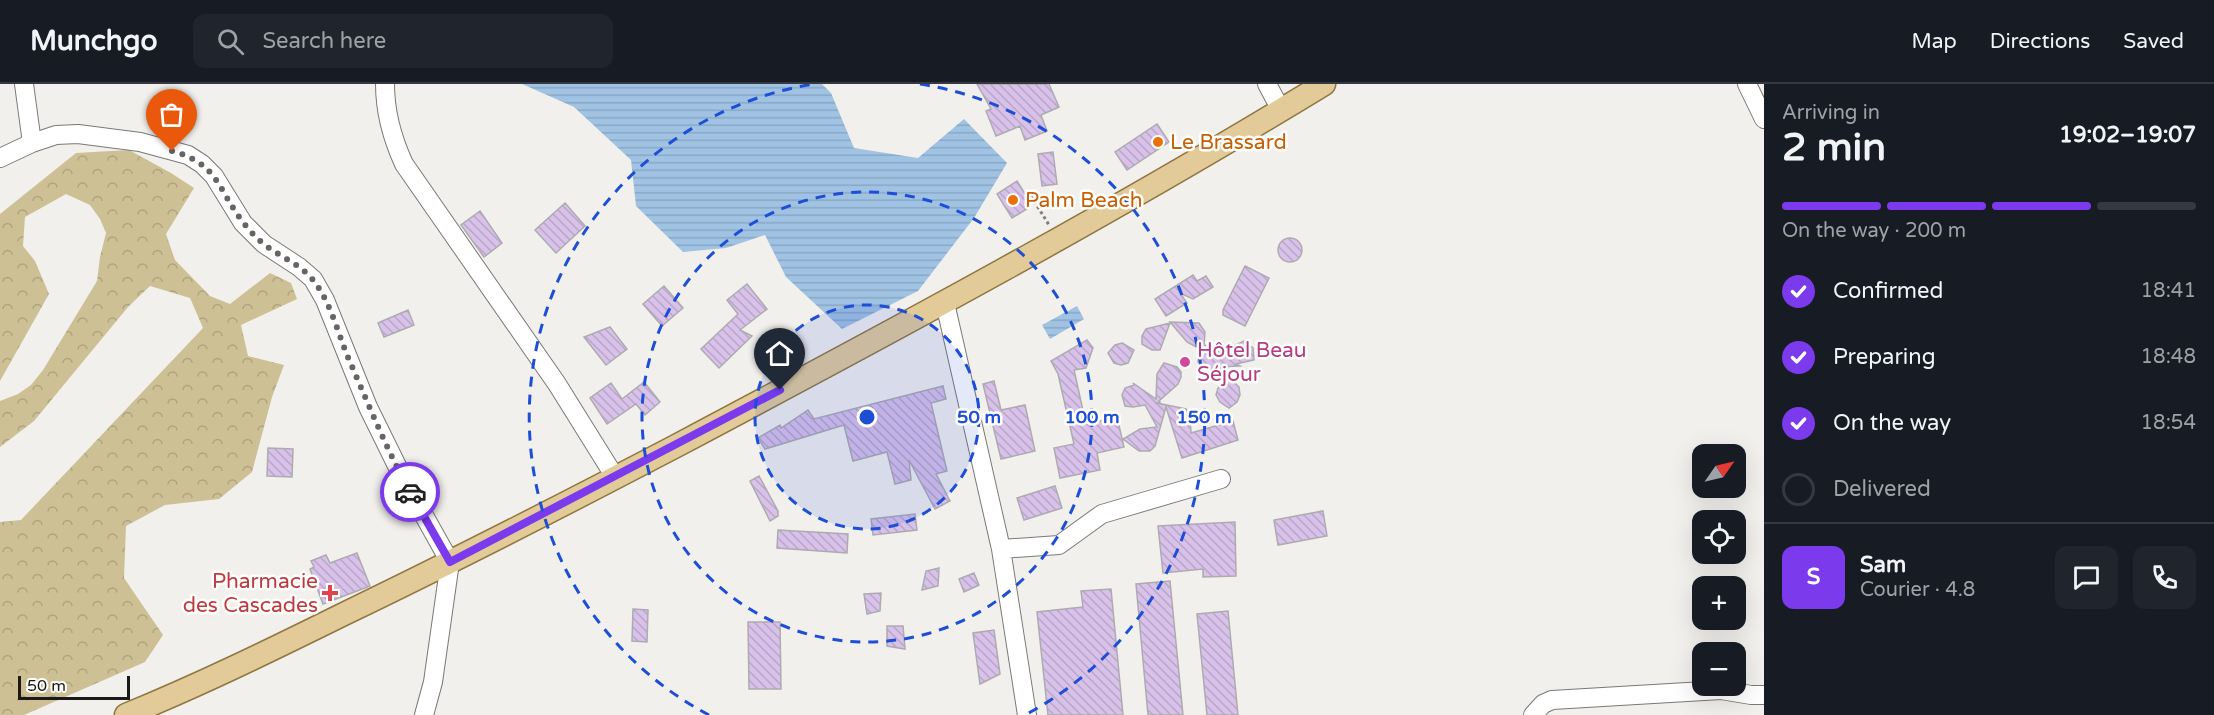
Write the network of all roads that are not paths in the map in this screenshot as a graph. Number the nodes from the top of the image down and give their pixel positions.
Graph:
1 (24, 84) edge
2 (385, 84) edge
3 (1267, 84) edge
4 (1324, 84) edge
5 (1747, 84) edge
6 (1281, 110) junction
7 (1764, 119) edge
8 (32, 143) junction
9 (0, 158) edge
10 (945, 303) junction
11 (615, 477) junction
12 (1221, 479) dead end
13 (1001, 549) junction
14 (450, 562) junction
15 (1764, 694) edge
16 (126, 715) edge
17 (423, 715) edge
18 (1027, 715) edge
19 (1533, 715) edge

1 - 8 street
2 - 11 street
3 - 6 street
4 - 6 main road
5 - 7 street
6 - 10 main road
8 - 9 street
8 - 14 street
10 - 11 main road
10 - 13 street
11 - 14 main road
12 - 13 street
13 - 18 street
14 - 16 main road
14 - 17 street
15 - 19 street

